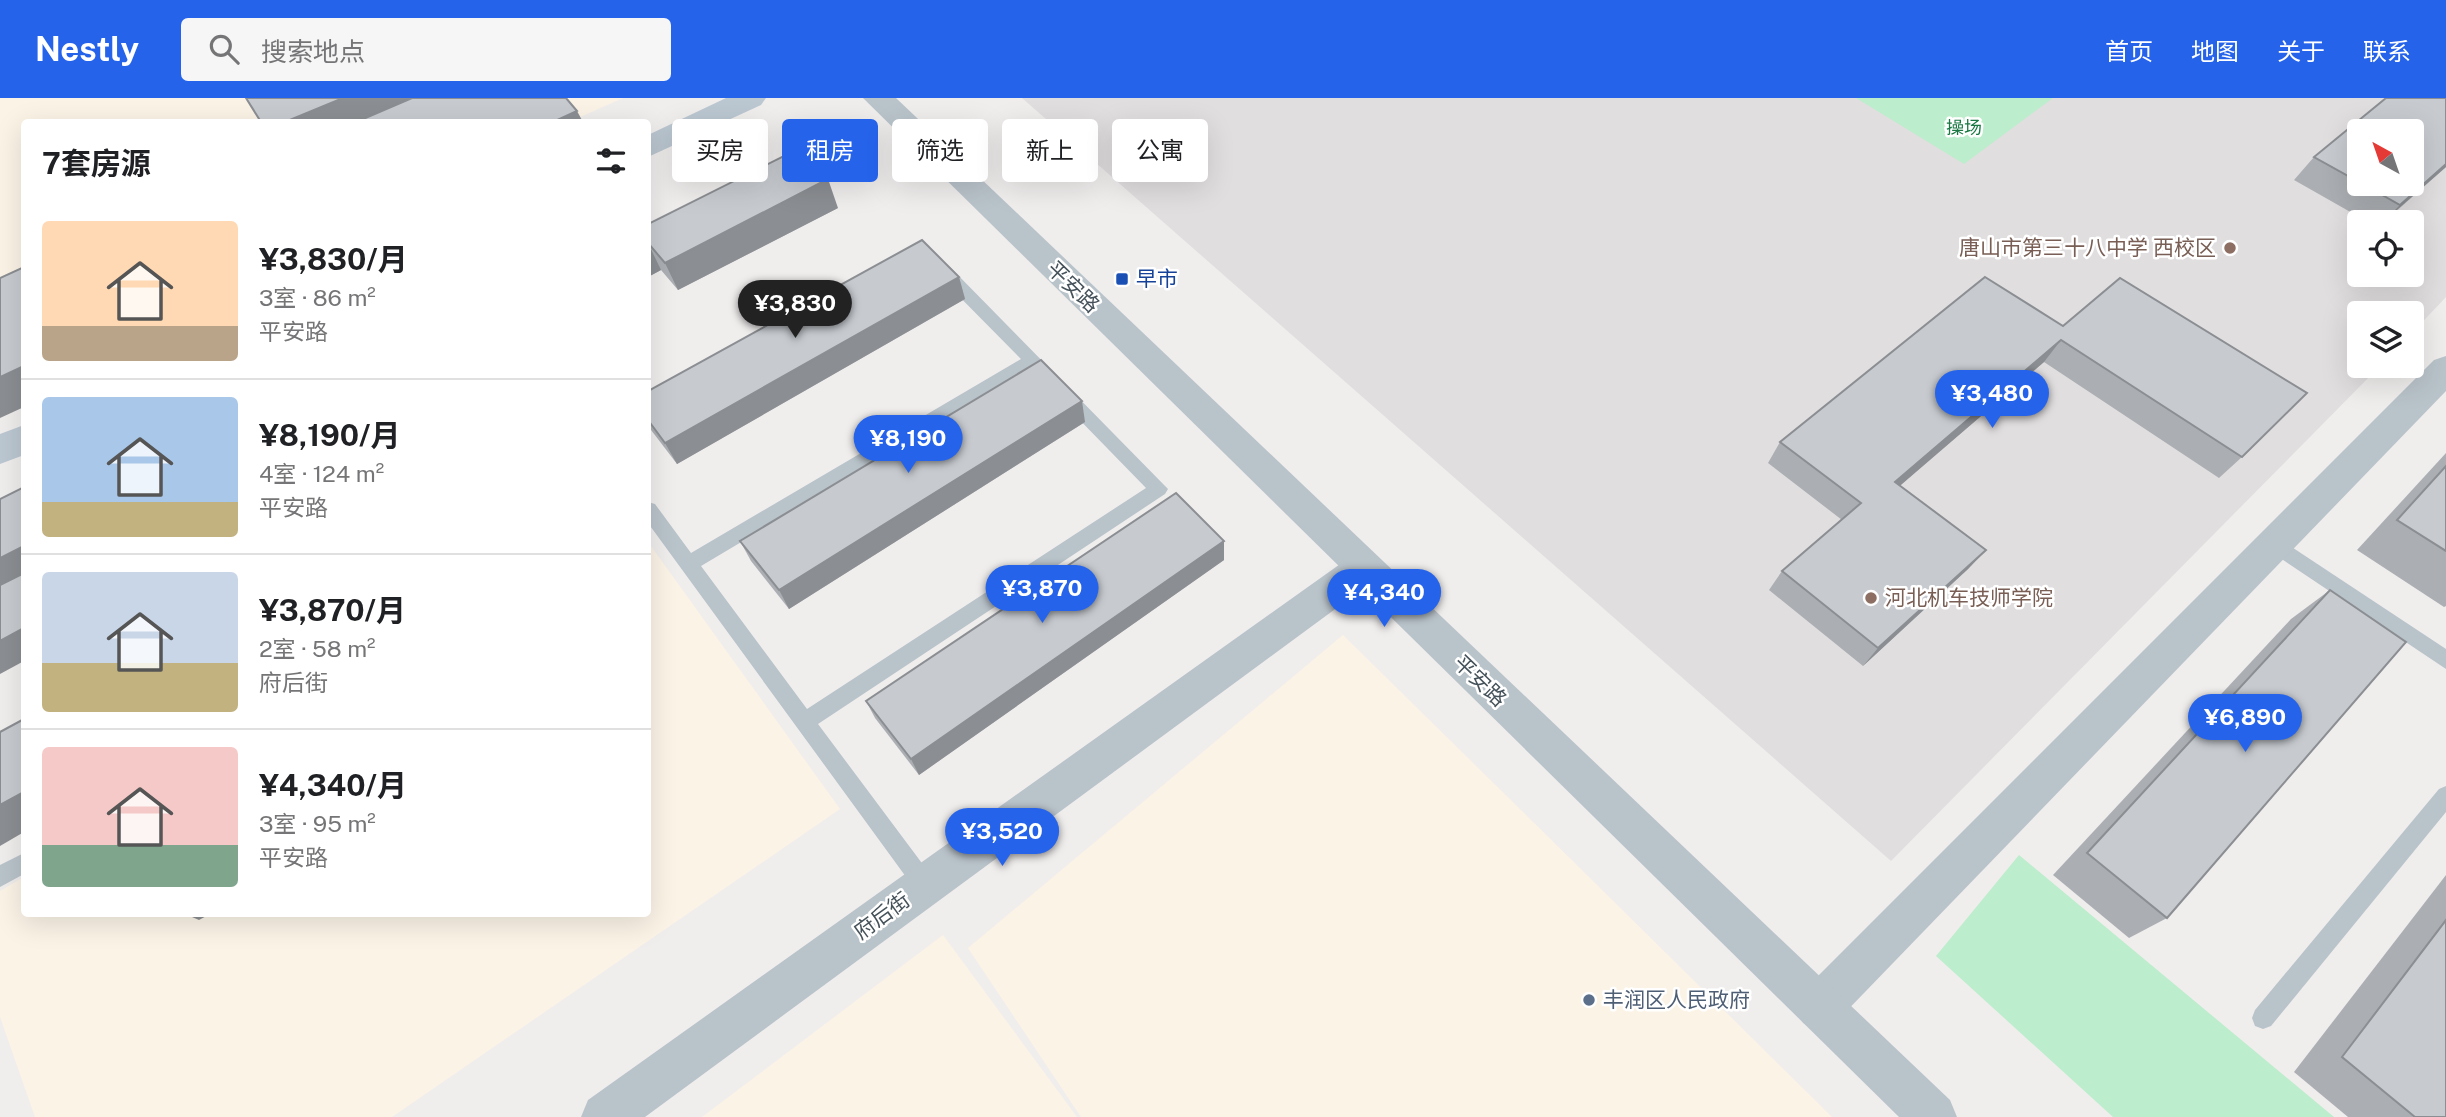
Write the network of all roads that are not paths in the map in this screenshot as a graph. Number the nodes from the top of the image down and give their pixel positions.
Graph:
1 (751, 98) edge
2 (878, 98) edge
3 (651, 145) edge
4 (930, 256) edge
5 (1032, 361) junction
6 (2446, 369) edge
7 (21, 440) edge
8 (0, 450) edge
9 (651, 513) edge
10 (2275, 544) junction
11 (688, 564) junction
12 (1363, 568) junction
13 (2446, 660) edge
14 (804, 722) junction
15 (2446, 796) edge
16 (21, 865) edge
17 (0, 877) edge
18 (925, 885) junction
19 (1819, 1007) junction
20 (2263, 1018) dead end
21 (605, 1117) edge
22 (1933, 1117) edge

1 - 3 main road
2 - 12 street, 平安路
4 - 5 lane
5 - 11 lane
5 - 14 lane
6 - 10 street
7 - 8 main road
9 - 11 lane
10 - 13 lane
10 - 19 street
11 - 14 lane
12 - 18 street, 府后街
12 - 19 street, 平安路
14 - 18 lane
15 - 20 lane
16 - 17 lane
18 - 21 street, 府后街
19 - 22 street, 平安路

